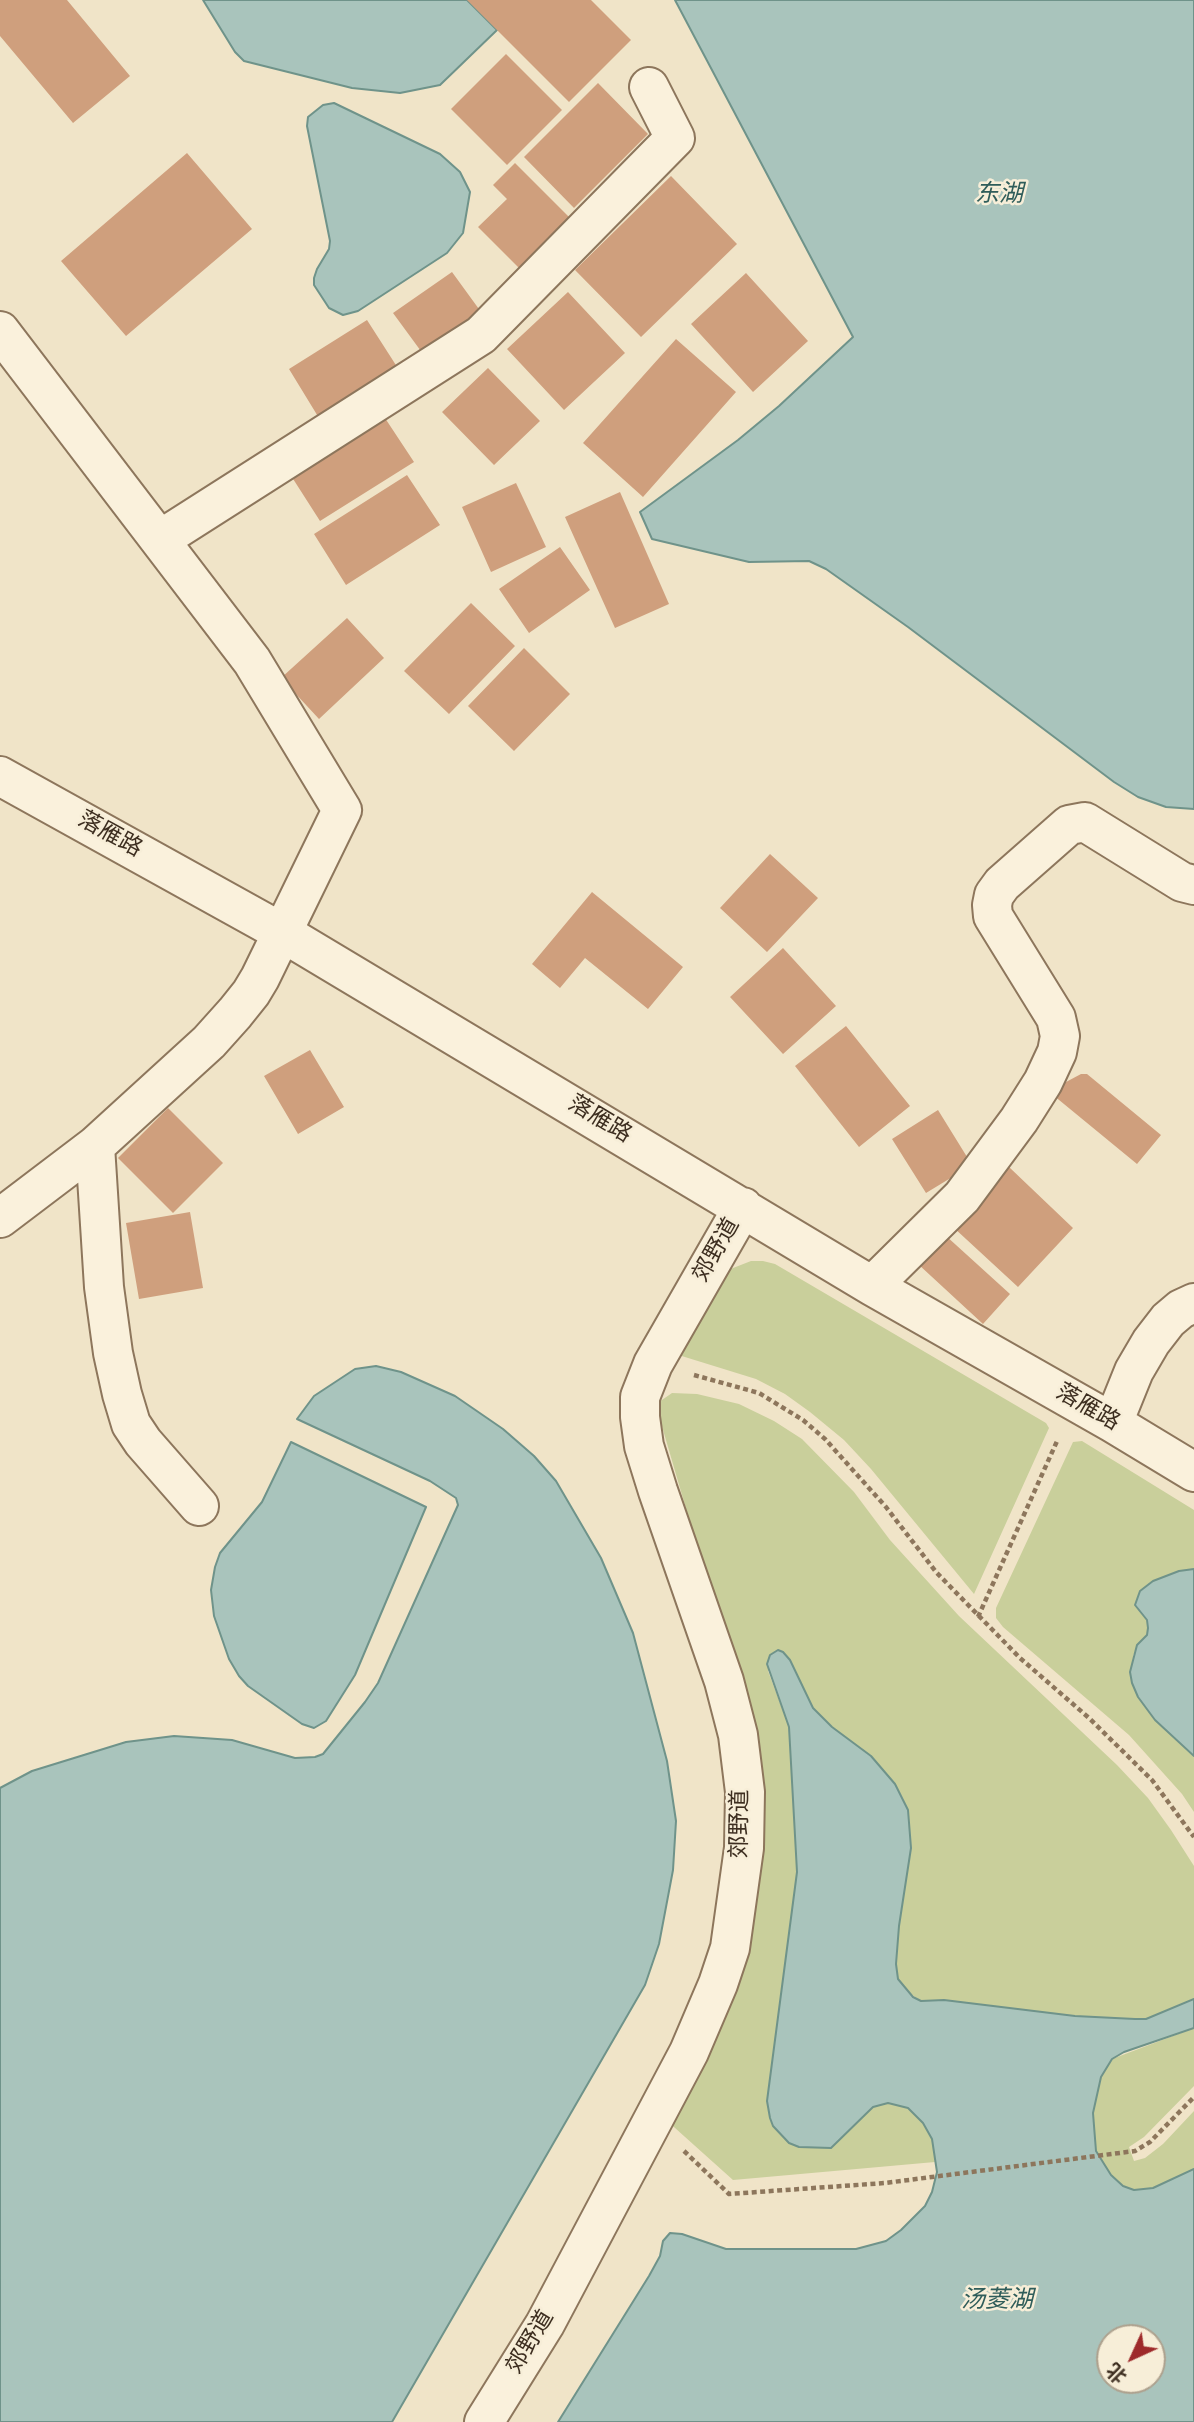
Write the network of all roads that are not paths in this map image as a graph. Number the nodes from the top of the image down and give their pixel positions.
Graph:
1 (649, 87) dead end
2 (0, 331) edge
3 (161, 539) junction
4 (0, 776) edge
5 (1194, 886) edge
6 (283, 933) junction
7 (95, 1146) junction
8 (743, 1207) junction
9 (0, 1218) edge
10 (872, 1286) junction
11 (1194, 1303) edge
12 (1113, 1423) junction
13 (1194, 1472) edge
14 (199, 1506) dead end
15 (484, 2422) edge

1 - 3 street
2 - 3 street
3 - 6 street
4 - 6 street, 落雁路
5 - 10 street
6 - 7 street
6 - 8 street, 落雁路
7 - 9 street
7 - 14 street
8 - 10 street, 落雁路
8 - 15 street, 郊野道
10 - 12 street, 落雁路
11 - 12 street
12 - 13 street, 落雁路

